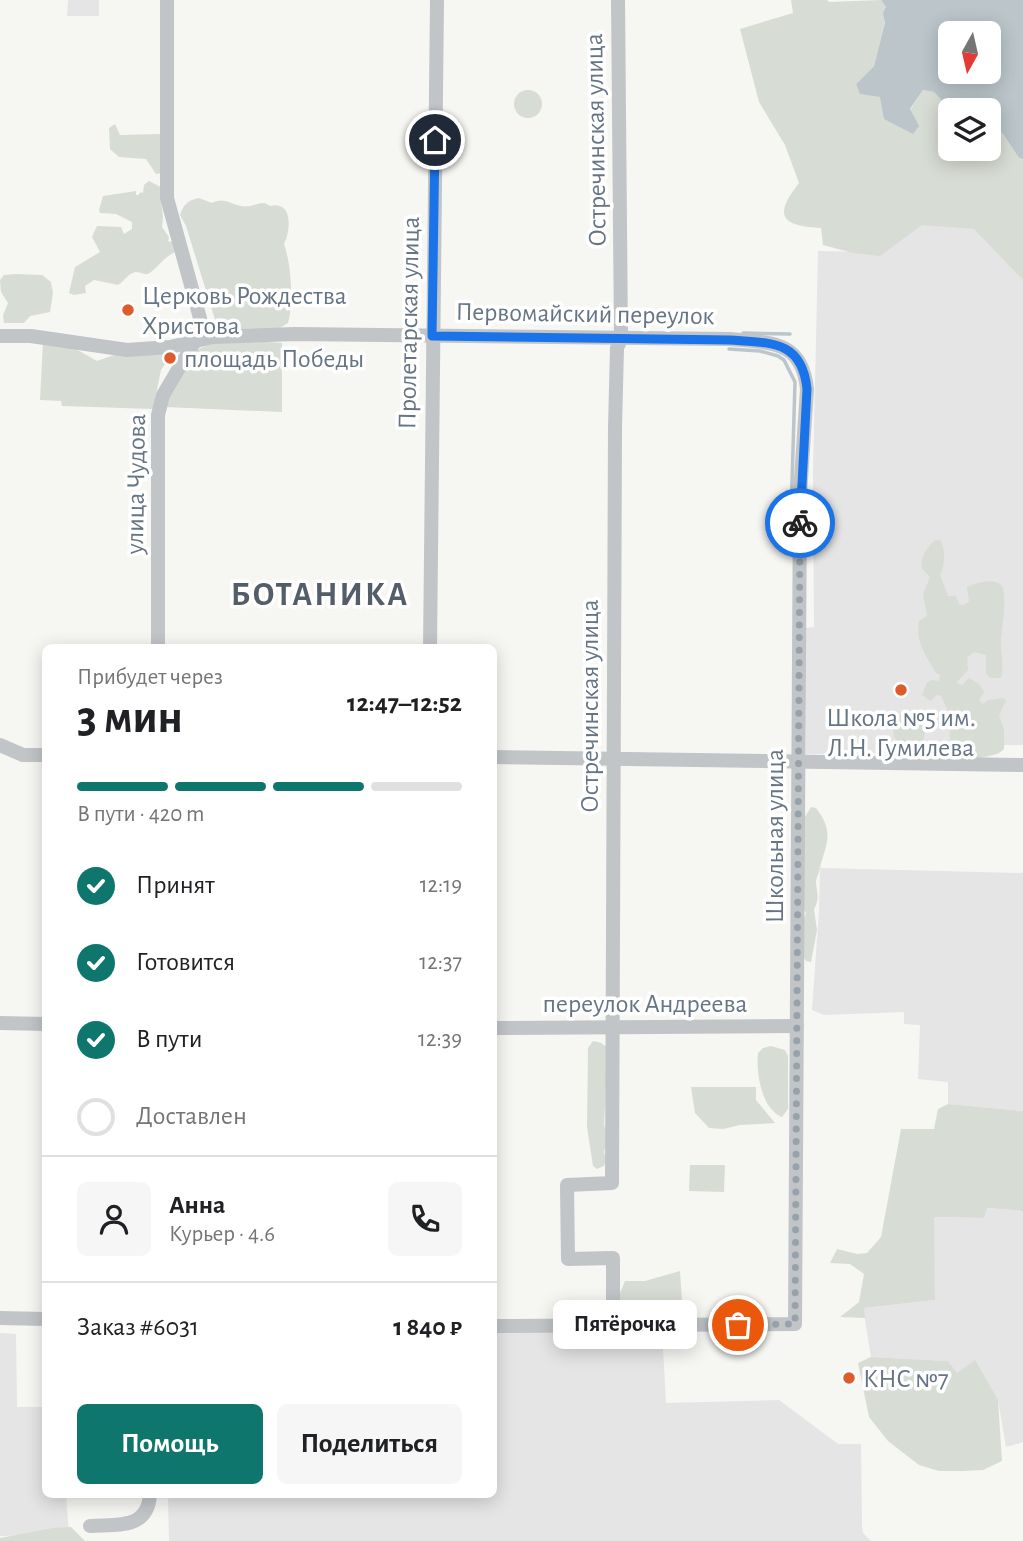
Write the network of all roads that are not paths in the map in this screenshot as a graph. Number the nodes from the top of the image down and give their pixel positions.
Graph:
1 (167, 0) edge
2 (437, 0) edge
3 (618, 0) edge
4 (0, 335) edge
5 (432, 336) junction
6 (621, 339) junction
7 (195, 341) junction
8 (792, 352) joint
9 (158, 644) edge
10 (429, 644) edge
11 (0, 745) edge
12 (42, 755) edge
13 (497, 757) edge
14 (614, 760) junction
15 (799, 761) junction
16 (1023, 765) edge
17 (0, 1023) edge
18 (42, 1024) edge
19 (797, 1026) junction
20 (497, 1028) edge
21 (612, 1028) junction
22 (0, 1318) edge
23 (42, 1319) edge
24 (613, 1325) junction
25 (497, 1326) edge
26 (150, 1498) edge
27 (90, 1526) dead end

1 - 7 street, улица Чудова
2 - 5 street, Пролетарская улица
3 - 6 street, Остречинская улица
4 - 7 street, Первомайский переулок
5 - 6 street, Первомайский переулок
5 - 7 street, Первомайский переулок
5 - 10 street, Пролетарская улица
6 - 8 street, Первомайский переулок
6 - 14 street, Остречинская улица
7 - 9 street, улица Чудова
8 - 15 street, Школьная улица
11 - 12 street
13 - 14 street
14 - 15 street
14 - 21 street, Остречинская улица
15 - 16 street
15 - 19 street, Школьная улица
17 - 18 street
19 - 21 street, переулок Андреева
19 - 24 street, Школьная улица
20 - 21 street, переулок Андреева
21 - 24 street, Остречинская улица
22 - 23 street
24 - 25 street
26 - 27 street

